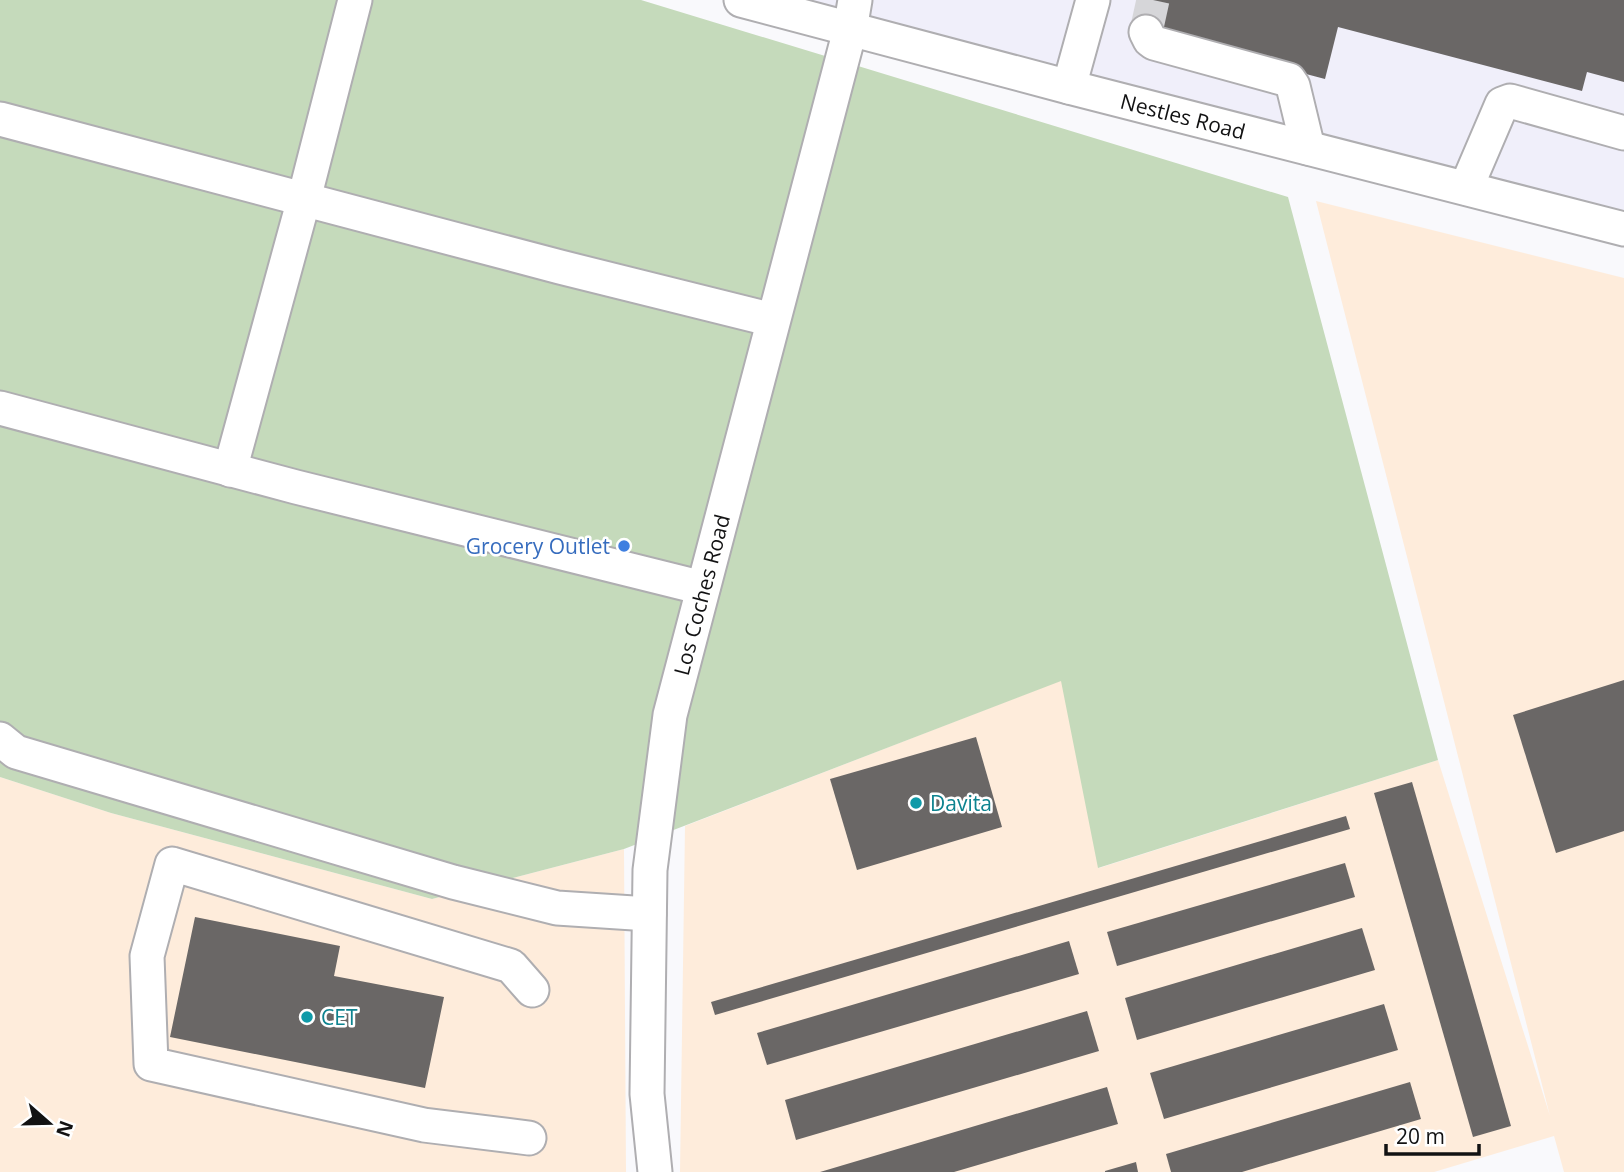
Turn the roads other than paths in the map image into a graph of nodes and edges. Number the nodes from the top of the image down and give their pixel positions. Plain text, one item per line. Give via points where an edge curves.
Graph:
1 (355, 0) edge
2 (741, 0) edge
3 (1093, 0) edge
4 (852, 15) edge
5 (1146, 32) dead end
6 (1069, 88) junction
7 (0, 119) edge
8 (1624, 133) edge
9 (1308, 149) junction
10 (1465, 188) junction
11 (304, 199) junction
12 (1624, 229) edge
13 (773, 320) junction
14 (0, 408) edge
15 (230, 470) junction
16 (703, 587) junction
17 (0, 739) edge
18 (649, 914) junction
19 (532, 990) dead end
20 (528, 1138) dead end
21 (655, 1172) edge

1 - 11 street
2 - 4 street, Nestles Road
3 - 6 street
4 - 6 street, Nestles Road
4 - 13 street, Los Coches Road
5 - 9 street via 1154,43 1289,80
6 - 9 street, Nestles Road
7 - 11 street
8 - 10 street via 1510,101 1502,104
9 - 10 street, Nestles Road
10 - 12 street, Nestles Road
11 - 13 street
11 - 15 street
13 - 16 street, Los Coches Road
14 - 15 street
15 - 16 street
16 - 18 street, Los Coches Road via 670,715 650,870
17 - 18 street via 16,752 453,882 557,908
18 - 21 street, Los Coches Road via 647,1094
19 - 20 street via 511,967 172,864 147,956 150,1064 424,1125

